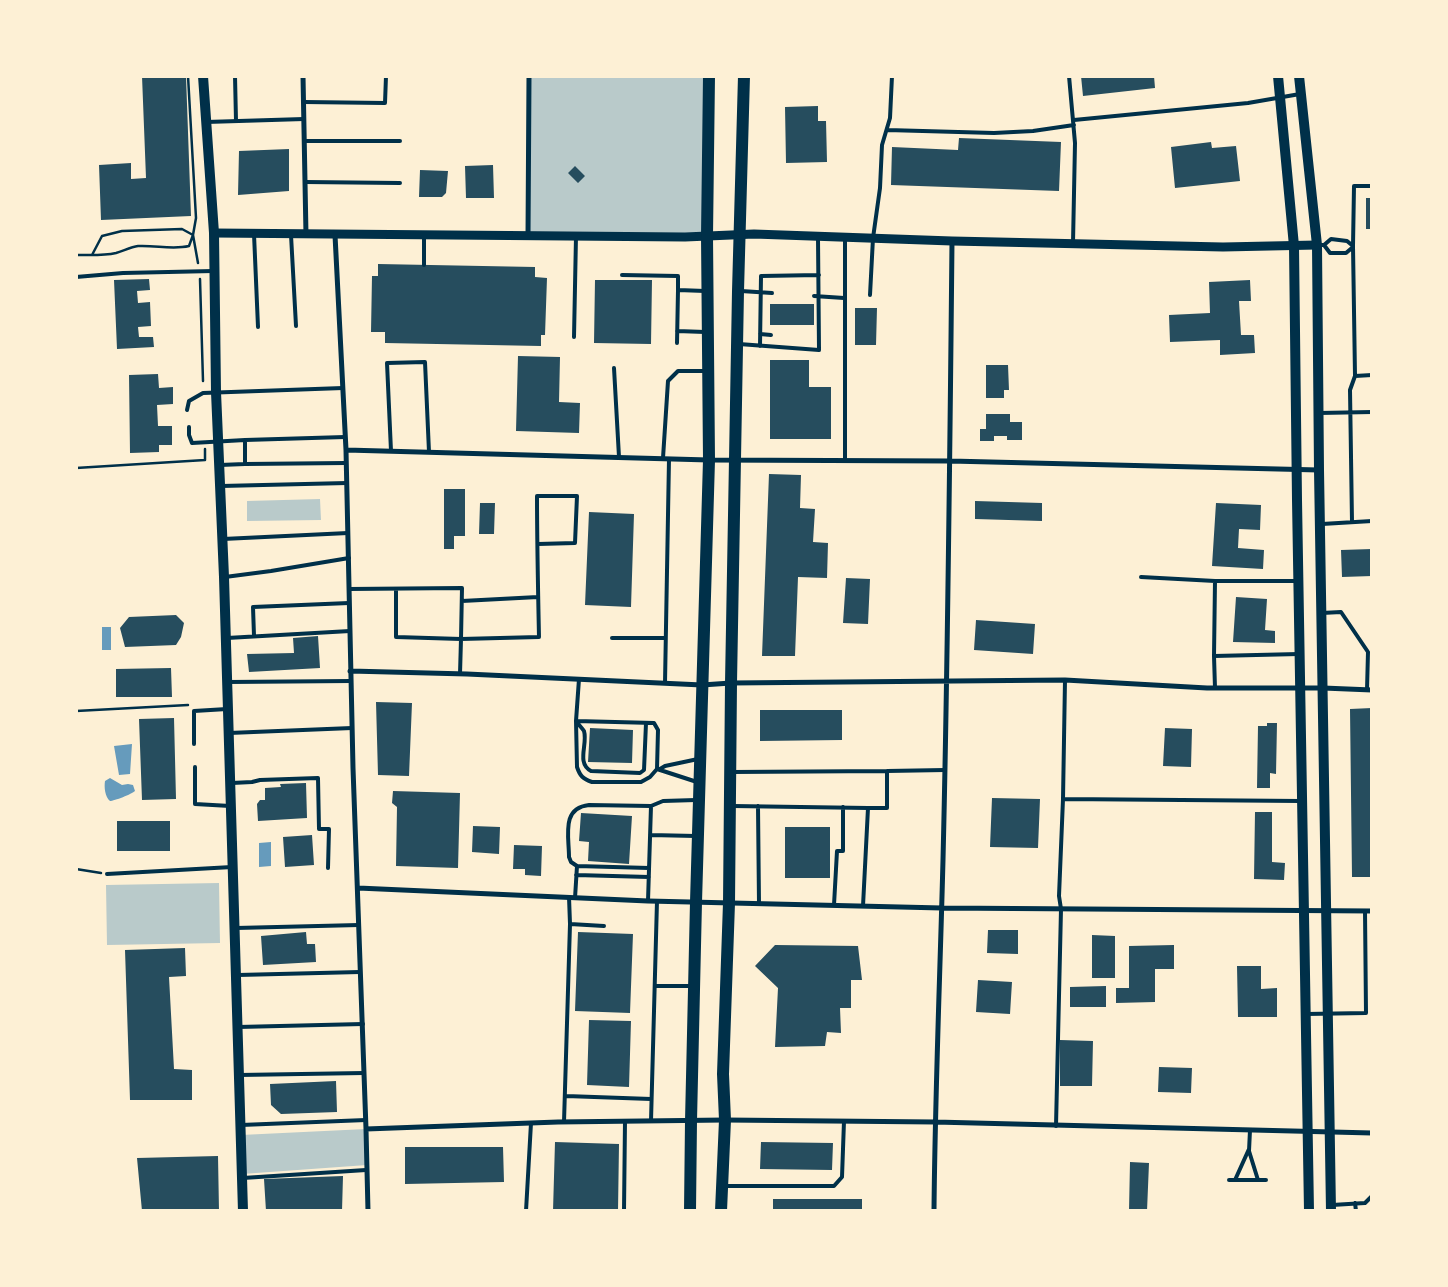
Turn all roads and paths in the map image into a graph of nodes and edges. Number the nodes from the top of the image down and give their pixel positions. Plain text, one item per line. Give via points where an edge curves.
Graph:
1 (203, 76) edge
2 (235, 76) edge
3 (303, 76) edge
4 (386, 76) edge
5 (529, 76) edge
6 (709, 76) edge
7 (744, 76) edge
8 (892, 76) edge
9 (1069, 76) edge
10 (1278, 76) edge
11 (1299, 76) edge
12 (1301, 94) junction
13 (1280, 96) junction
14 (304, 102) junction
15 (304, 119) junction
16 (1074, 120) junction
17 (236, 121) junction
18 (205, 122) junction
19 (1074, 125) junction
20 (886, 130) junction
21 (304, 141) junction
22 (400, 141) dead end
23 (305, 182) junction
24 (400, 183) dead end
25 (1372, 186) edge
26 (214, 233) junction
27 (254, 234) junction
28 (291, 234) junction
29 (740, 234) junction
30 (306, 235) junction
31 (334, 235) junction
32 (424, 235) junction
33 (528, 236) junction
34 (576, 236) junction
35 (707, 236) junction
36 (818, 236) junction
37 (844, 237) junction
38 (873, 238) junction
39 (952, 241) junction
40 (1073, 243) junction
41 (1294, 246) junction
42 (1320, 246) junction
43 (1353, 246) junction
44 (76, 254) edge
45 (92, 255) junction
46 (424, 265) dead end
47 (213, 271) junction
48 (622, 275) dead end
49 (819, 275) junction
50 (76, 277) edge
51 (678, 290) junction
52 (738, 291) junction
53 (707, 292) junction
54 (760, 292) junction
55 (772, 293) dead end
56 (870, 295) dead end
57 (814, 296) dead end
58 (819, 296) junction
59 (844, 298) junction
60 (296, 326) dead end
61 (258, 327) dead end
62 (677, 331) junction
63 (707, 332) junction
64 (760, 334) junction
65 (772, 335) dead end
66 (574, 337) dead end
67 (812, 337) dead end
68 (820, 338) junction
69 (676, 343) dead end
70 (738, 344) junction
71 (760, 346) junction
72 (614, 368) dead end
73 (708, 371) junction
74 (1372, 375) edge
75 (1355, 376) junction
76 (343, 388) junction
77 (216, 392) junction
78 (187, 410) dead end
79 (1318, 413) junction
80 (1350, 413) junction
81 (1371, 413) edge
82 (189, 427) dead end
83 (345, 437) junction
84 (218, 440) junction
85 (245, 440) junction
86 (346, 450) junction
87 (391, 451) junction
88 (429, 452) junction
89 (618, 457) junction
90 (666, 459) junction
91 (735, 459) junction
92 (206, 460) dead end
93 (709, 460) junction
94 (844, 460) junction
95 (950, 461) junction
96 (346, 463) junction
97 (246, 464) junction
98 (219, 465) junction
99 (76, 468) edge
100 (1297, 470) junction
101 (1319, 470) junction
102 (347, 483) junction
103 (220, 486) junction
104 (1352, 522) junction
105 (1372, 522) edge
106 (1320, 524) junction
107 (348, 533) junction
108 (222, 539) junction
109 (538, 544) junction
110 (349, 558) junction
111 (224, 577) junction
112 (1141, 577) dead end
113 (1215, 581) junction
114 (1299, 581) junction
115 (349, 589) junction
116 (396, 589) junction
117 (538, 597) junction
118 (462, 601) junction
119 (349, 602) junction
120 (1322, 613) junction
121 (350, 631) junction
122 (254, 636) junction
123 (225, 638) junction
124 (612, 638) dead end
125 (665, 638) junction
126 (461, 640) junction
127 (1370, 652) edge
128 (1300, 654) junction
129 (1214, 656) junction
130 (350, 671) junction
131 (460, 674) junction
132 (579, 679) junction
133 (1065, 680) junction
134 (351, 681) junction
135 (226, 682) junction
136 (947, 682) junction
137 (731, 683) junction
138 (665, 684) junction
139 (702, 685) junction
140 (1215, 688) junction
141 (1301, 688) junction
142 (1323, 688) junction
143 (1369, 690) edge
144 (189, 705) dead end
145 (227, 709) junction
146 (76, 711) edge
147 (576, 721) junction
148 (646, 723) junction
149 (352, 728) junction
150 (228, 733) junction
151 (194, 744) dead end
152 (700, 759) junction
153 (195, 767) dead end
154 (658, 769) junction
155 (945, 770) junction
156 (887, 771) junction
157 (730, 772) junction
158 (699, 782) junction
159 (230, 784) junction
160 (1063, 798) junction
161 (699, 800) junction
162 (1302, 801) junction
163 (230, 806) junction
164 (651, 806) junction
165 (730, 806) junction
166 (758, 806) junction
167 (843, 807) junction
168 (868, 808) junction
169 (650, 835) junction
170 (698, 836) junction
171 (577, 866) junction
172 (232, 867) junction
173 (328, 868) dead end
174 (649, 868) junction
175 (76, 869) edge
176 (107, 874) joint
177 (576, 875) junction
178 (649, 877) junction
179 (358, 888) junction
180 (572, 897) junction
181 (648, 901) junction
182 (657, 901) junction
183 (696, 902) junction
184 (729, 903) junction
185 (760, 904) junction
186 (834, 906) junction
187 (862, 906) junction
188 (942, 908) junction
189 (1061, 909) junction
190 (1326, 910) junction
191 (1305, 911) junction
192 (1365, 911) junction
193 (1372, 911) edge
194 (570, 924) junction
195 (359, 925) junction
196 (604, 926) dead end
197 (234, 928) junction
198 (360, 972) junction
199 (236, 976) junction
200 (654, 986) junction
201 (694, 986) junction
202 (1306, 1014) junction
203 (1328, 1014) junction
204 (363, 1024) junction
205 (238, 1027) junction
206 (364, 1073) junction
207 (239, 1076) junction
208 (566, 1096) junction
209 (651, 1099) junction
210 (366, 1120) junction
211 (725, 1120) junction
212 (625, 1121) junction
213 (651, 1121) junction
214 (691, 1121) junction
215 (844, 1121) junction
216 (564, 1122) junction
217 (935, 1122) junction
218 (531, 1123) junction
219 (240, 1126) junction
220 (1056, 1126) junction
221 (366, 1130) junction
222 (1250, 1130) junction
223 (1307, 1130) junction
224 (1330, 1131) junction
225 (1372, 1133) edge
226 (1249, 1149) junction
227 (366, 1170) junction
228 (242, 1178) junction
229 (1229, 1180) dead end
230 (1236, 1180) junction
231 (1258, 1180) junction
232 (1266, 1180) dead end
233 (723, 1186) junction
234 (1372, 1196) edge
235 (1356, 1203) junction
236 (1331, 1208) edge
237 (243, 1211) edge
238 (368, 1211) edge
239 (526, 1211) edge
240 (624, 1211) edge
241 (690, 1211) edge
242 (721, 1211) edge
243 (934, 1211) edge
244 (1309, 1211) edge
245 (1356, 1211) edge

1 - 18 main road
2 - 17 lane
3 - 14 street
4 - 14 lane via 385,103
5 - 33 street
6 - 35 main road
7 - 29 main road
8 - 20 lane via 890,118
9 - 16 lane
10 - 13 main road
11 - 12 main road
12 - 13 lane
12 - 42 main road
13 - 16 lane via 1248,103
13 - 41 main road
14 - 15 street
15 - 17 lane
15 - 21 street
16 - 19 lane
17 - 18 lane
18 - 26 main road
19 - 20 lane via 994,133
19 - 40 lane
20 - 38 lane
21 - 22 lane
21 - 23 street
23 - 24 lane
23 - 30 street
25 - 43 lane via 1354,186
26 - 27 street
26 - 47 main road
27 - 28 street
27 - 61 lane
28 - 30 street
28 - 60 lane
29 - 35 street
29 - 36 street
29 - 52 main road
30 - 31 street
31 - 32 street
31 - 76 street
32 - 33 street
32 - 46 lane
33 - 34 street
34 - 35 street
34 - 66 lane
35 - 53 main road
36 - 37 street
36 - 49 lane
37 - 38 street
37 - 59 lane
38 - 39 street
38 - 56 lane
39 - 40 street
39 - 95 street
40 - 41 street
41 - 42 street
41 - 100 main road
42 - 43 lane via 1332,239 1347,241
42 - 43 lane via 1330,253 1346,254
42 - 79 main road
43 - 75 lane
44 - 45 path
45 - 45 path via 113,254 135,246 177,249 189,246 193,234 182,229 122,231 102,236
47 - 50 lane
47 - 77 main road
48 - 51 lane via 678,276
49 - 54 lane via 761,276
49 - 58 lane
51 - 53 lane
51 - 62 lane
52 - 54 lane
52 - 70 main road
53 - 63 main road
54 - 55 lane
54 - 64 lane
57 - 58 lane
58 - 59 lane
58 - 68 lane
59 - 94 lane
62 - 63 lane
62 - 69 lane
63 - 73 main road
64 - 65 lane
64 - 71 lane
67 - 68 lane
68 - 71 lane via 819,350
70 - 71 lane
70 - 91 main road
72 - 89 lane
73 - 90 lane via 678,371 668,381
73 - 93 main road
74 - 75 lane
75 - 80 lane via 1350,390
76 - 77 lane
76 - 83 street
77 - 78 lane via 194,397 189,401
77 - 84 main road
79 - 80 lane
79 - 101 main road
80 - 81 lane
80 - 104 lane
82 - 84 lane via 192,443
83 - 85 lane
83 - 86 street
84 - 85 lane
84 - 98 main road
85 - 97 lane
86 - 87 street
86 - 96 street
87 - 88 street
87 - 88 lane via 388,363 425,362
88 - 89 street
89 - 90 street
90 - 93 street
90 - 125 lane
91 - 93 street
91 - 94 street
91 - 137 main road
92 - 99 path
93 - 139 main road
94 - 95 street
95 - 100 street
95 - 136 street
96 - 97 lane
96 - 102 street
97 - 98 lane
98 - 103 main road
100 - 101 street
100 - 114 main road
101 - 106 main road
102 - 103 lane
102 - 107 street
103 - 108 main road
104 - 105 lane
104 - 106 lane
106 - 120 main road
107 - 108 lane
107 - 110 street
108 - 111 main road
109 - 109 lane via 537,496 577,496 575,543
109 - 117 lane
110 - 111 lane
110 - 115 street
111 - 123 main road
112 - 113 lane
113 - 114 lane
113 - 129 lane
114 - 128 main road
115 - 116 lane
115 - 119 street
116 - 118 lane via 462,588
116 - 126 lane via 396,637
117 - 118 lane
117 - 126 lane via 539,637
118 - 126 lane
119 - 121 street
119 - 122 lane via 253,607
120 - 127 lane via 1341,612
120 - 142 main road
121 - 122 lane
121 - 130 street
122 - 123 lane
123 - 135 main road
124 - 125 lane
125 - 138 lane
126 - 131 lane
127 - 143 lane
128 - 129 lane
128 - 141 main road
129 - 140 lane
130 - 131 street
130 - 134 street
131 - 132 street
132 - 138 street
132 - 147 lane
133 - 136 street
133 - 140 street
133 - 160 lane
134 - 135 lane
134 - 149 street
135 - 145 main road
136 - 137 street
136 - 155 street
137 - 139 street
137 - 157 main road
138 - 139 street
139 - 152 main road
140 - 141 street
141 - 142 street
141 - 162 main road
142 - 143 street
142 - 190 main road
144 - 146 path
145 - 150 main road
145 - 151 lane via 194,711
147 - 148 lane
147 - 148 lane via 584,732 586,769 640,773 644,770
147 - 154 lane via 577,767 584,779 592,782 641,782
148 - 154 lane via 654,723 658,730
149 - 150 lane
149 - 179 street
150 - 159 main road
152 - 154 lane
152 - 158 main road
153 - 163 lane via 195,804
154 - 158 lane
155 - 156 lane
155 - 188 street
156 - 157 lane
156 - 168 lane via 887,808
157 - 165 main road
158 - 161 main road
159 - 163 main road
159 - 173 lane via 318,778 319,829 329,829
160 - 162 lane
160 - 189 lane
161 - 164 lane via 663,801
161 - 170 main road
162 - 191 main road
163 - 172 main road
164 - 169 lane
164 - 171 lane via 589,805 573,811 569,820 569,857
165 - 166 lane
165 - 184 main road
166 - 167 lane
166 - 185 lane
167 - 168 lane
167 - 186 lane via 843,851 837,851
168 - 187 lane
169 - 170 lane
169 - 174 lane
170 - 183 main road
171 - 174 lane
171 - 177 lane
172 - 176 lane
172 - 197 main road
174 - 178 lane
175 - 176 path
177 - 178 lane
177 - 180 lane
178 - 181 lane
179 - 180 street
179 - 195 street
180 - 181 street
180 - 194 lane
181 - 182 street
182 - 183 street
182 - 200 lane
183 - 184 street
183 - 201 main road
184 - 185 street
184 - 211 main road
185 - 186 street
186 - 187 street
187 - 188 street
188 - 189 street
188 - 217 street
189 - 191 street
189 - 220 lane
190 - 191 street
190 - 192 street
190 - 203 main road
191 - 202 main road
192 - 193 street
192 - 203 lane via 1366,1013
194 - 196 lane
194 - 208 lane
195 - 197 lane
195 - 198 street
197 - 199 main road
198 - 199 lane
198 - 204 street
199 - 205 main road
200 - 201 lane
200 - 209 lane
201 - 214 main road
202 - 203 lane
202 - 223 main road
203 - 224 main road
204 - 205 lane
204 - 206 street
205 - 207 main road
206 - 207 lane
206 - 210 street
207 - 219 main road
208 - 209 lane
208 - 216 lane
209 - 213 lane
210 - 219 lane
210 - 221 street
211 - 214 street
211 - 215 street
211 - 233 main road
212 - 213 street
212 - 216 street
212 - 240 lane
213 - 214 street
214 - 241 main road
215 - 217 street
215 - 233 lane via 842,1177 834,1186
216 - 218 street
217 - 220 street
217 - 243 street
218 - 221 street
218 - 239 lane
219 - 228 main road
220 - 222 street
221 - 227 street
222 - 223 street
222 - 226 lane
223 - 224 street
223 - 244 main road
224 - 225 street
224 - 236 main road
226 - 230 lane
226 - 231 lane
227 - 228 lane
227 - 238 street
228 - 237 main road
229 - 230 lane
230 - 231 lane
231 - 232 lane
233 - 242 main road
234 - 235 lane via 1365,1203
235 - 236 lane
235 - 245 lane

